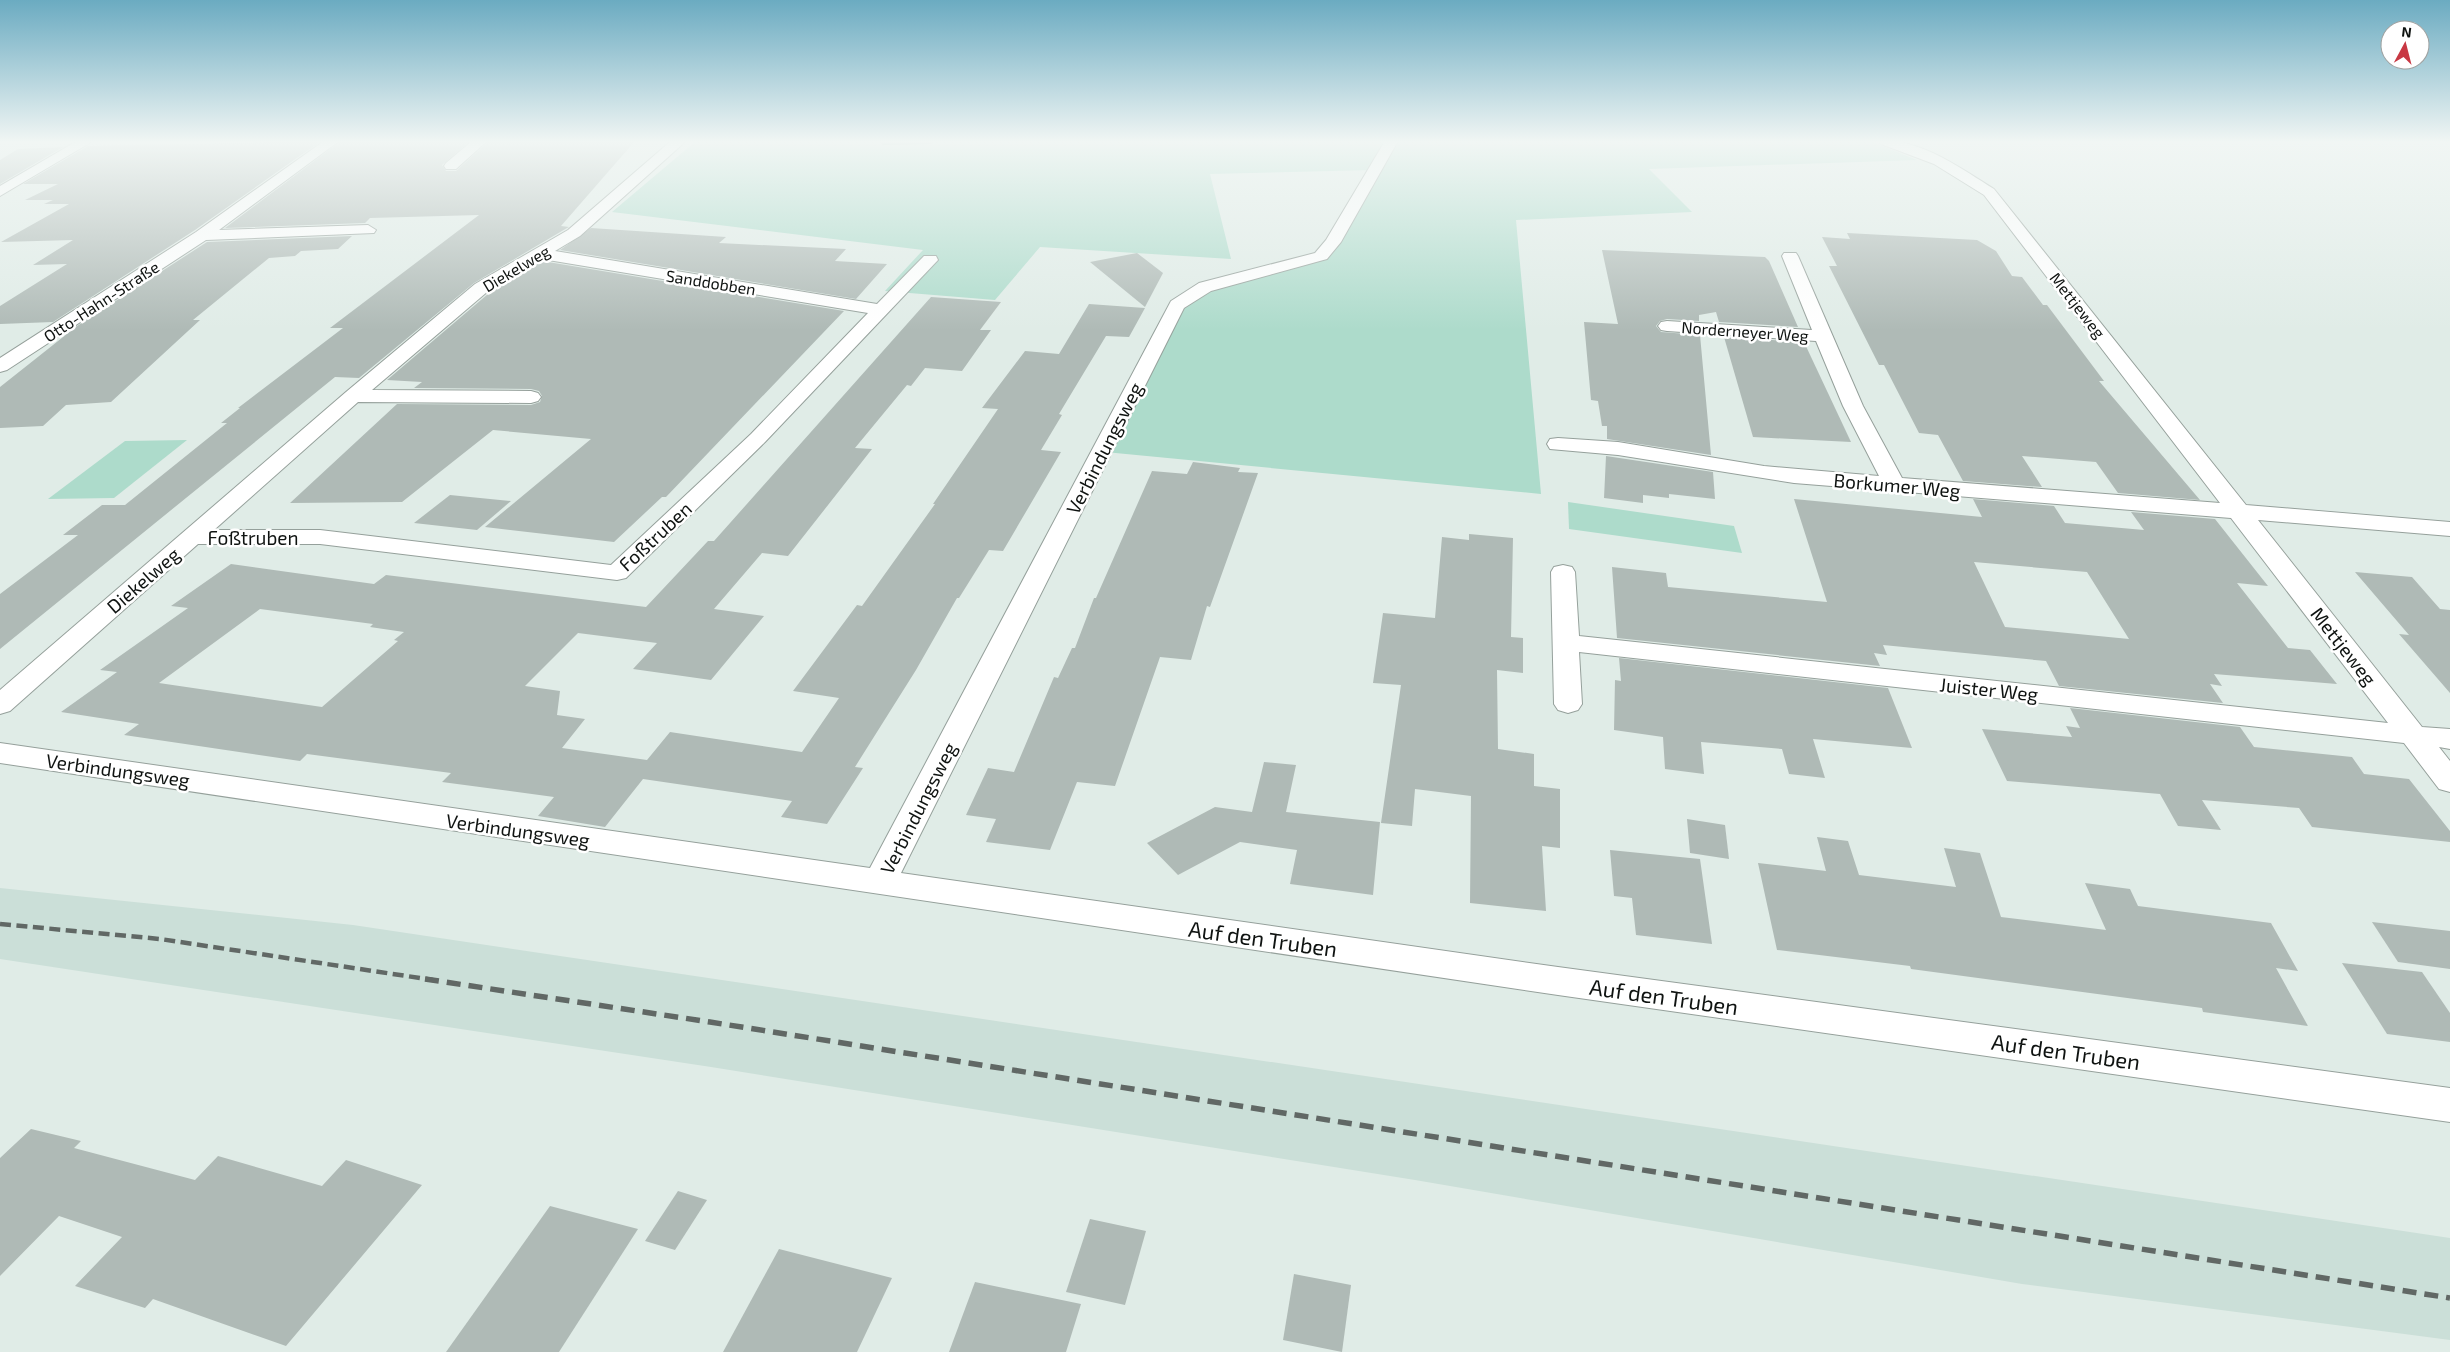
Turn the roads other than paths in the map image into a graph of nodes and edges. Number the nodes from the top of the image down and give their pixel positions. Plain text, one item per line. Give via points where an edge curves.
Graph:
1 (245, 204) edge
2 (607, 204) edge
3 (1355, 204) edge
4 (1999, 204) edge
5 (368, 230) dead end
6 (202, 235) junction
7 (541, 254) junction
8 (1790, 256) dead end
9 (930, 260) dead end
10 (880, 310) junction
11 (1667, 326) dead end
12 (1822, 336) junction
13 (0, 366) edge
14 (353, 396) junction
15 (531, 396) dead end
16 (1558, 444) dead end
17 (1894, 484) junction
18 (2239, 510) junction
19 (2450, 529) edge
20 (193, 537) junction
21 (1563, 572) dead end
22 (1566, 642) junction
23 (1568, 704) dead end
24 (0, 705) edge
25 (2413, 736) junction
26 (2450, 739) edge
27 (0, 753) edge
28 (2450, 782) edge
29 (879, 883) junction
30 (2450, 1105) edge

1 - 6 street, Otto-Hahn-Straße
2 - 7 street, Diekelweg via 574,233
3 - 29 street, Verbindungsweg via 1321,256 1204,288 1177,305
4 - 18 street, Mettjeweg
5 - 6 street
6 - 13 street, Otto-Hahn-Straße
7 - 10 street, Sanddobben
7 - 14 street, Diekelweg via 481,288
8 - 12 street, Norderneyer Weg
9 - 10 street, Foßtruben
10 - 20 street, Foßtruben via 758,438 617,573 320,537
11 - 12 street, Norderneyer Weg
12 - 17 street, Norderneyer Weg via 1853,406
14 - 15 street
14 - 20 street, Diekelweg
16 - 17 street, Borkumer Weg via 1595,444 1786,475
17 - 18 street, Borkumer Weg
18 - 19 street
18 - 25 street, Mettjeweg
20 - 24 street, Diekelweg
21 - 22 street
22 - 23 street
22 - 25 street, Juister Weg
25 - 26 street, Juister Weg
25 - 28 street, Mettjeweg
27 - 29 street, Verbindungsweg
29 - 30 street, Auf den Truben

